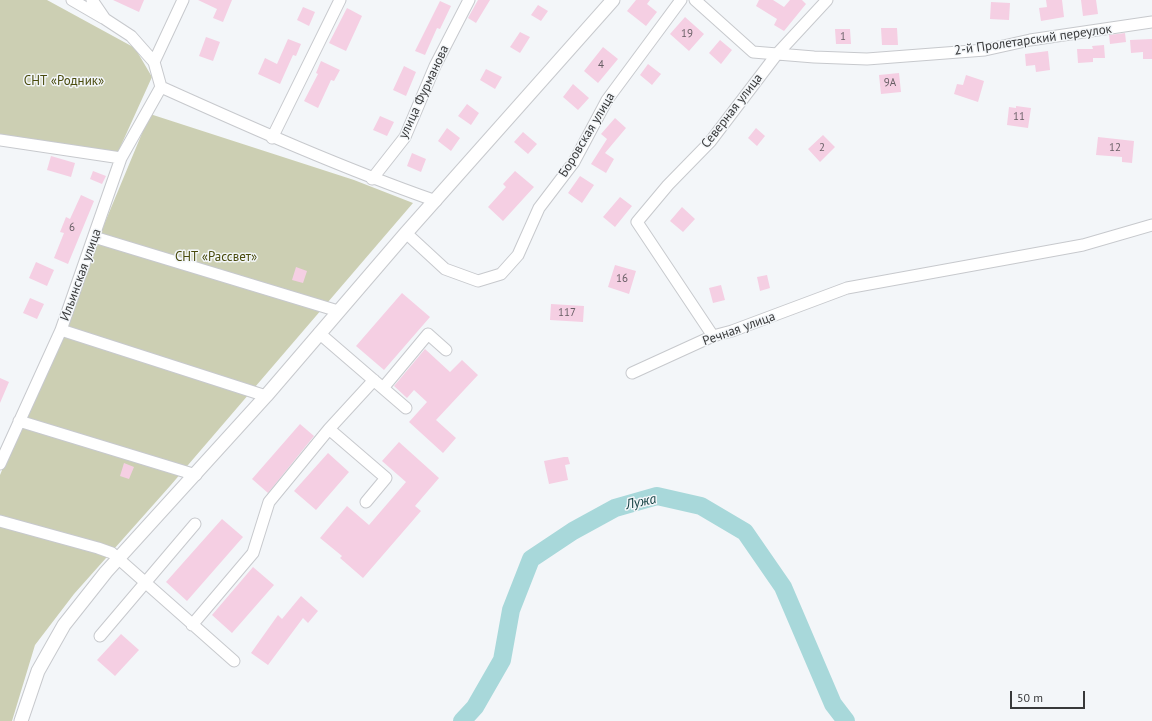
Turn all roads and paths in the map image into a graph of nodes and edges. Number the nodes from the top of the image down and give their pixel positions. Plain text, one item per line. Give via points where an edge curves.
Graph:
1 (72, 0) edge
2 (92, 0) edge
3 (183, 0) edge
4 (340, 0) edge
5 (468, 0) edge
6 (613, 0) edge
7 (681, 0) edge
8 (695, 0) edge
9 (827, 0) edge
10 (105, 19) junction
11 (1152, 22) edge
12 (777, 54) junction
13 (154, 62) junction
14 (161, 88) junction
15 (272, 138) junction
16 (0, 140) edge
17 (122, 158) junction
18 (372, 179) junction
19 (436, 202) junction
20 (1152, 225) edge
21 (406, 233) junction
22 (94, 237) junction
23 (338, 312) junction
24 (61, 330) junction
25 (319, 333) junction
26 (713, 336) junction
27 (446, 350) dead end
28 (632, 373) dead end
29 (374, 380) junction
30 (383, 388) junction
31 (266, 396) junction
32 (406, 408) dead end
33 (19, 421) junction
34 (329, 429) junction
35 (0, 464) edge
36 (196, 474) junction
37 (366, 502) dead end
38 (0, 521) edge
39 (195, 524) dead end
40 (118, 559) junction
41 (145, 583) junction
42 (192, 625) junction
43 (100, 636) dead end
44 (234, 661) dead end
45 (21, 721) edge

1 - 10 street
2 - 10 street
3 - 13 street
4 - 15 street
5 - 18 street, улица Фурманова via 435,66 405,137
6 - 19 main road
7 - 21 street, Боровская улица via 607,100 574,162 539,208 518,255 501,274 478,281 445,269
8 - 12 street, 2-й Пролетарский переулок via 753,52
9 - 12 street, Северная улица
10 - 13 street via 131,36
11 - 12 street, 2-й Пролетарский переулок via 1030,40 985,50 867,58
12 - 26 street, Северная улица via 710,142 668,185 637,222
13 - 14 street
14 - 15 street
14 - 17 street, Ильинская улица
15 - 18 street
16 - 17 street
17 - 22 street, Ильинская улица
18 - 19 street
19 - 21 main road
20 - 26 street, Речная улица via 1083,245 847,288
21 - 23 main road
22 - 23 street
22 - 24 street, Ильинская улица
23 - 25 main road
24 - 31 street
24 - 33 street, Ильинская улица
25 - 29 street
25 - 31 main road
26 - 28 street, Речная улица
27 - 30 street via 428,334
29 - 30 street
29 - 34 street
30 - 32 street
31 - 36 main road
33 - 35 street, Ильинская улица
33 - 36 street
34 - 37 street via 386,478
34 - 42 street via 269,502 253,553
36 - 40 main road
38 - 40 street via 98,548 112,553
39 - 41 street
40 - 41 street
40 - 45 main road via 64,625 38,671
41 - 42 street
41 - 43 street
42 - 44 street

